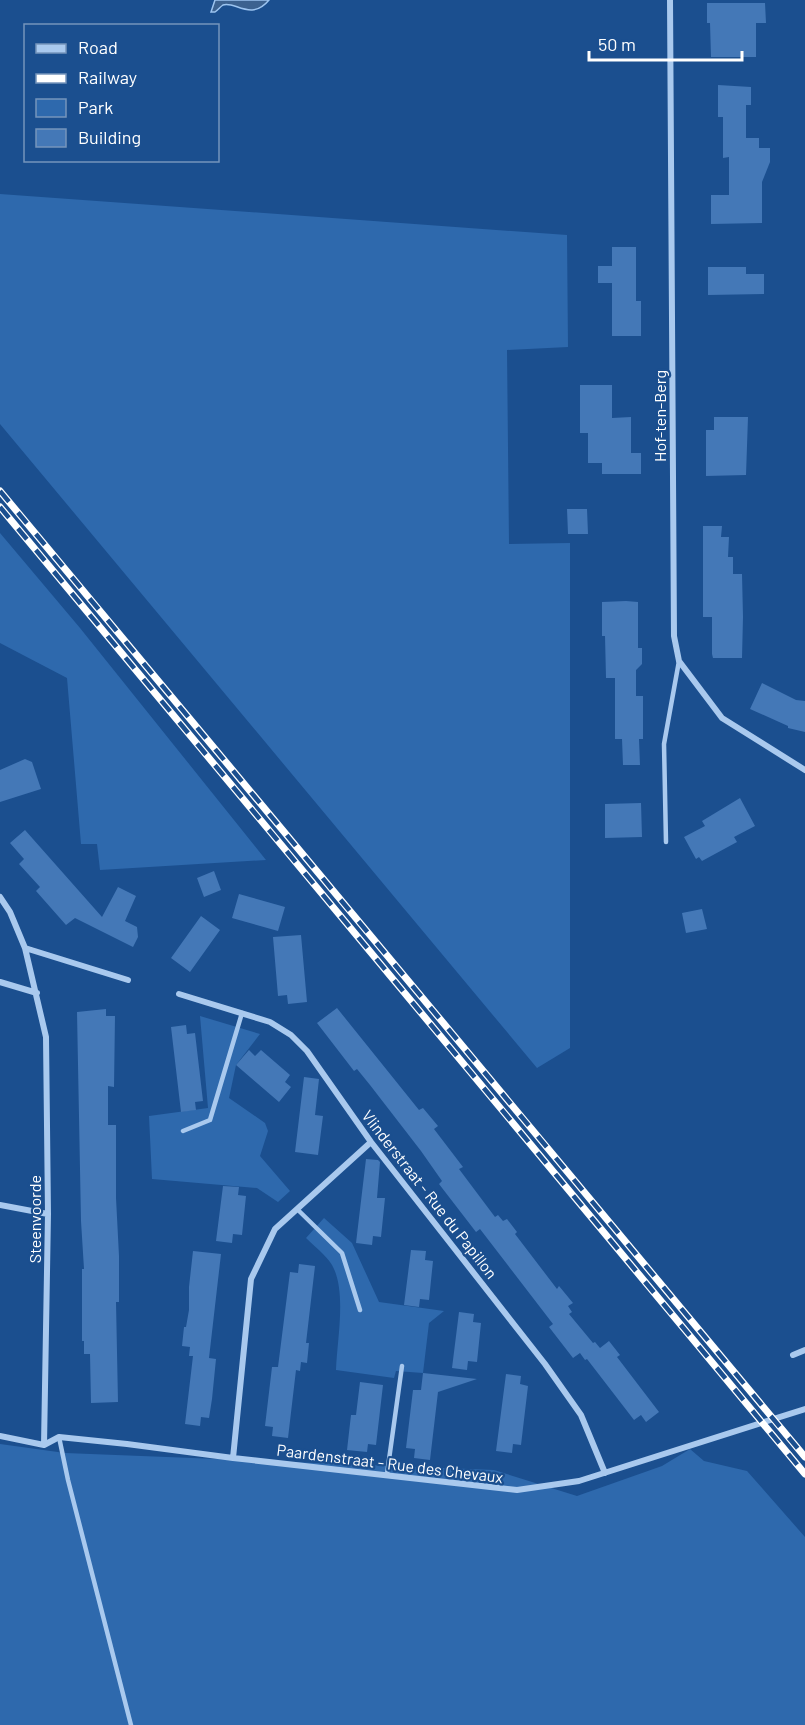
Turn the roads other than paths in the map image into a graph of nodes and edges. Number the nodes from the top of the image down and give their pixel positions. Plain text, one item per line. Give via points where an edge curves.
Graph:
1 (670, 0) edge
2 (679, 661) junction
3 (805, 770) edge
4 (666, 842) dead end
5 (0, 897) edge
6 (25, 948) junction
7 (128, 980) dead end
8 (0, 982) edge
9 (37, 993) junction
10 (179, 994) dead end
11 (242, 1013) junction
12 (183, 1131) dead end
13 (371, 1142) junction
14 (0, 1205) edge
15 (297, 1209) junction
16 (48, 1214) junction
17 (360, 1310) dead end
18 (805, 1350) edge
19 (794, 1355) dead end
20 (402, 1366) dead end
21 (805, 1409) edge
22 (0, 1436) edge
23 (59, 1437) junction
24 (44, 1445) junction
25 (233, 1458) junction
26 (605, 1473) junction
27 (387, 1474) junction
28 (131, 1725) edge

1 - 2 street, Hof-ten-Berg via 673,566 674,636
2 - 3 street, Hof-ten-Berg via 722,718
2 - 4 lane via 664,744
5 - 6 street, Steenvoorde
6 - 7 street
6 - 9 street, Steenvoorde
8 - 9 street
9 - 16 street, Steenvoorde via 46,1037
10 - 11 street, Vlinderstraat - Rue du Papillon
11 - 12 lane via 210,1120
11 - 13 street, Vlinderstraat - Rue du Papillon via 270,1022 291,1035 307,1051
13 - 15 street
13 - 26 street, Vlinderstraat - Rue du Papillon via 545,1364 581,1415
14 - 16 street
15 - 17 lane via 342,1253
15 - 25 street via 275,1229 251,1279
16 - 24 street, Steenvoorde
18 - 19 street
20 - 27 lane
21 - 26 street, Paardenstraat - Rue des Chevaux
22 - 24 street
23 - 24 street
23 - 25 street, Paardenstraat - Rue des Chevaux
23 - 28 lane
25 - 27 street, Paardenstraat - Rue des Chevaux
26 - 27 street, Paardenstraat - Rue des Chevaux via 517,1490

